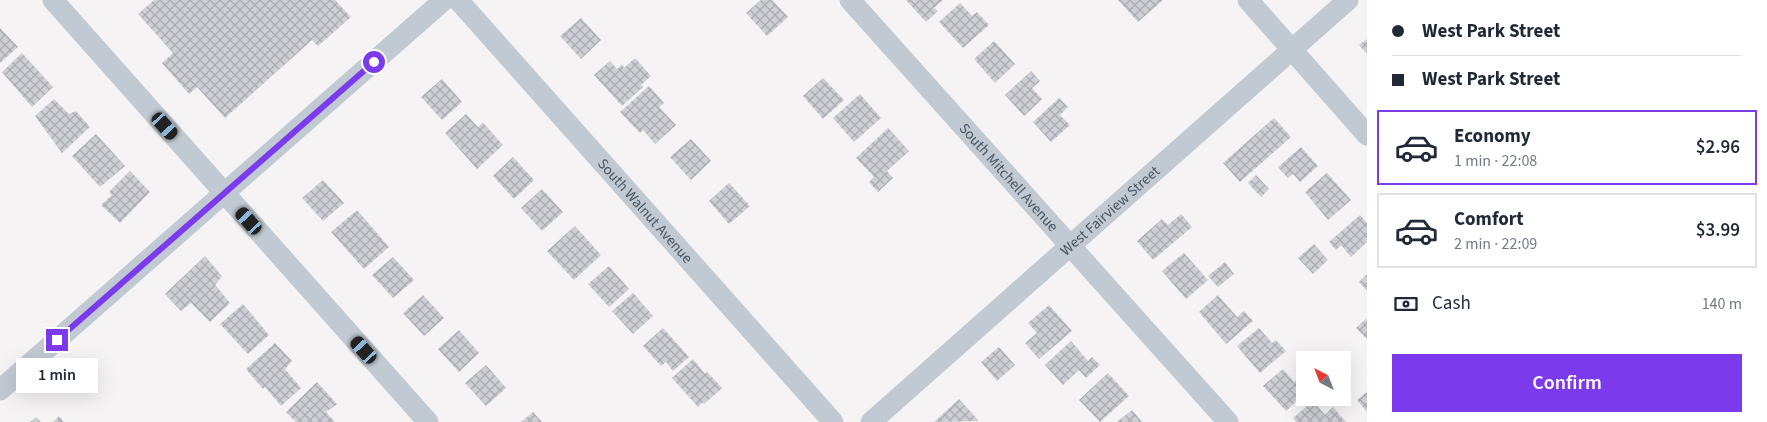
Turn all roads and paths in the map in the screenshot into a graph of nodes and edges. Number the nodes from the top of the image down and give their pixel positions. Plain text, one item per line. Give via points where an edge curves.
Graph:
1 (52, 0) edge
2 (444, 0) edge
3 (458, 0) edge
4 (850, 0) edge
5 (1248, 0) edge
6 (1348, 0) edge
7 (1292, 49) junction
8 (1367, 135) edge
9 (224, 193) junction
10 (1070, 247) junction
11 (0, 390) edge
12 (428, 422) edge
13 (833, 422) edge
14 (871, 422) edge
15 (1228, 422) edge

1 - 9 street
2 - 9 street
3 - 13 street, South Walnut Avenue
4 - 10 street, South Mitchell Avenue
5 - 7 street
6 - 7 street, West Fairview Street
7 - 8 street
7 - 10 street, West Fairview Street
9 - 11 street
9 - 12 street
10 - 14 street, West Fairview Street
10 - 15 street, South Mitchell Avenue

